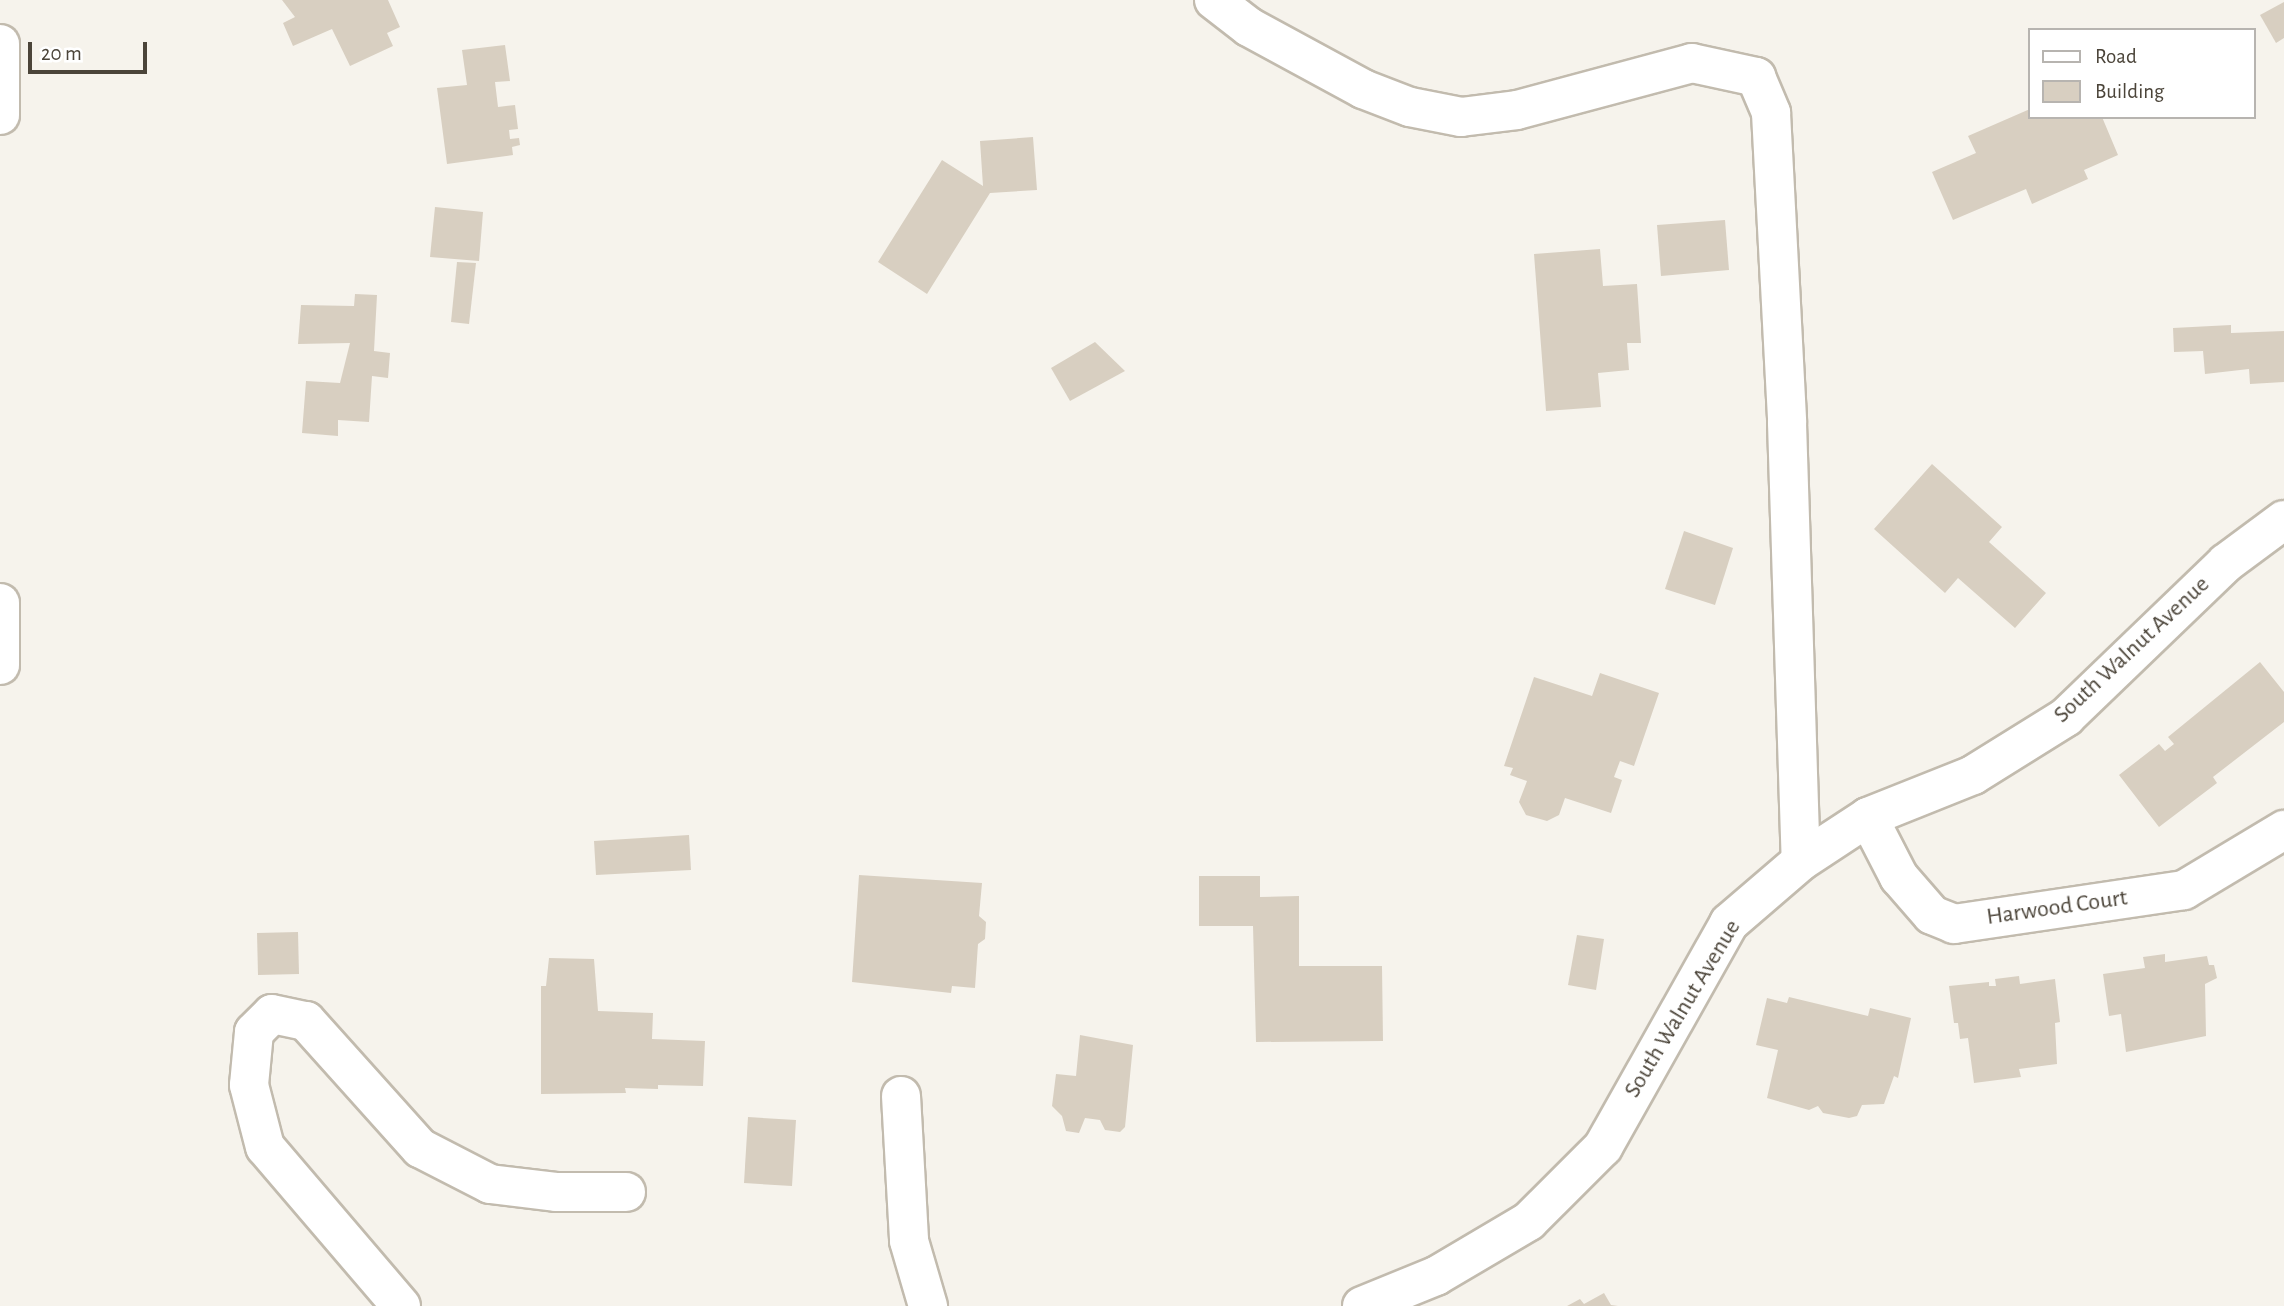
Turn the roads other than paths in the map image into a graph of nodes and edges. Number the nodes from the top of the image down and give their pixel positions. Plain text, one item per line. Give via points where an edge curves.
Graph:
1 (1214, 0) edge
2 (0, 44) edge
3 (0, 115) edge
4 (2284, 520) edge
5 (0, 603) edge
6 (0, 665) edge
7 (1868, 817) junction
8 (2284, 830) edge
9 (1801, 861) junction
10 (901, 1096) dead end
11 (626, 1192) dead end
12 (401, 1306) edge
13 (928, 1306) edge
14 (1362, 1306) edge

1 - 9 street via 1249,27 1363,89 1410,107 1461,117 1517,110 1692,63 1756,77 1771,113 1787,423
2 - 3 street
4 - 7 street, South Walnut Avenue via 2199,586 2066,717 1973,775
5 - 6 street
7 - 8 street, Harwood Court via 1899,877 1932,915 1954,924 2184,890
7 - 9 street, South Walnut Avenue
9 - 14 street, South Walnut Avenue via 1729,923 1603,1147 1529,1221 1436,1276
10 - 13 street via 909,1241
11 - 12 street via 556,1192 490,1184 478,1178 420,1148 306,1021 272,1014 254,1032 249,1085 265,1147

